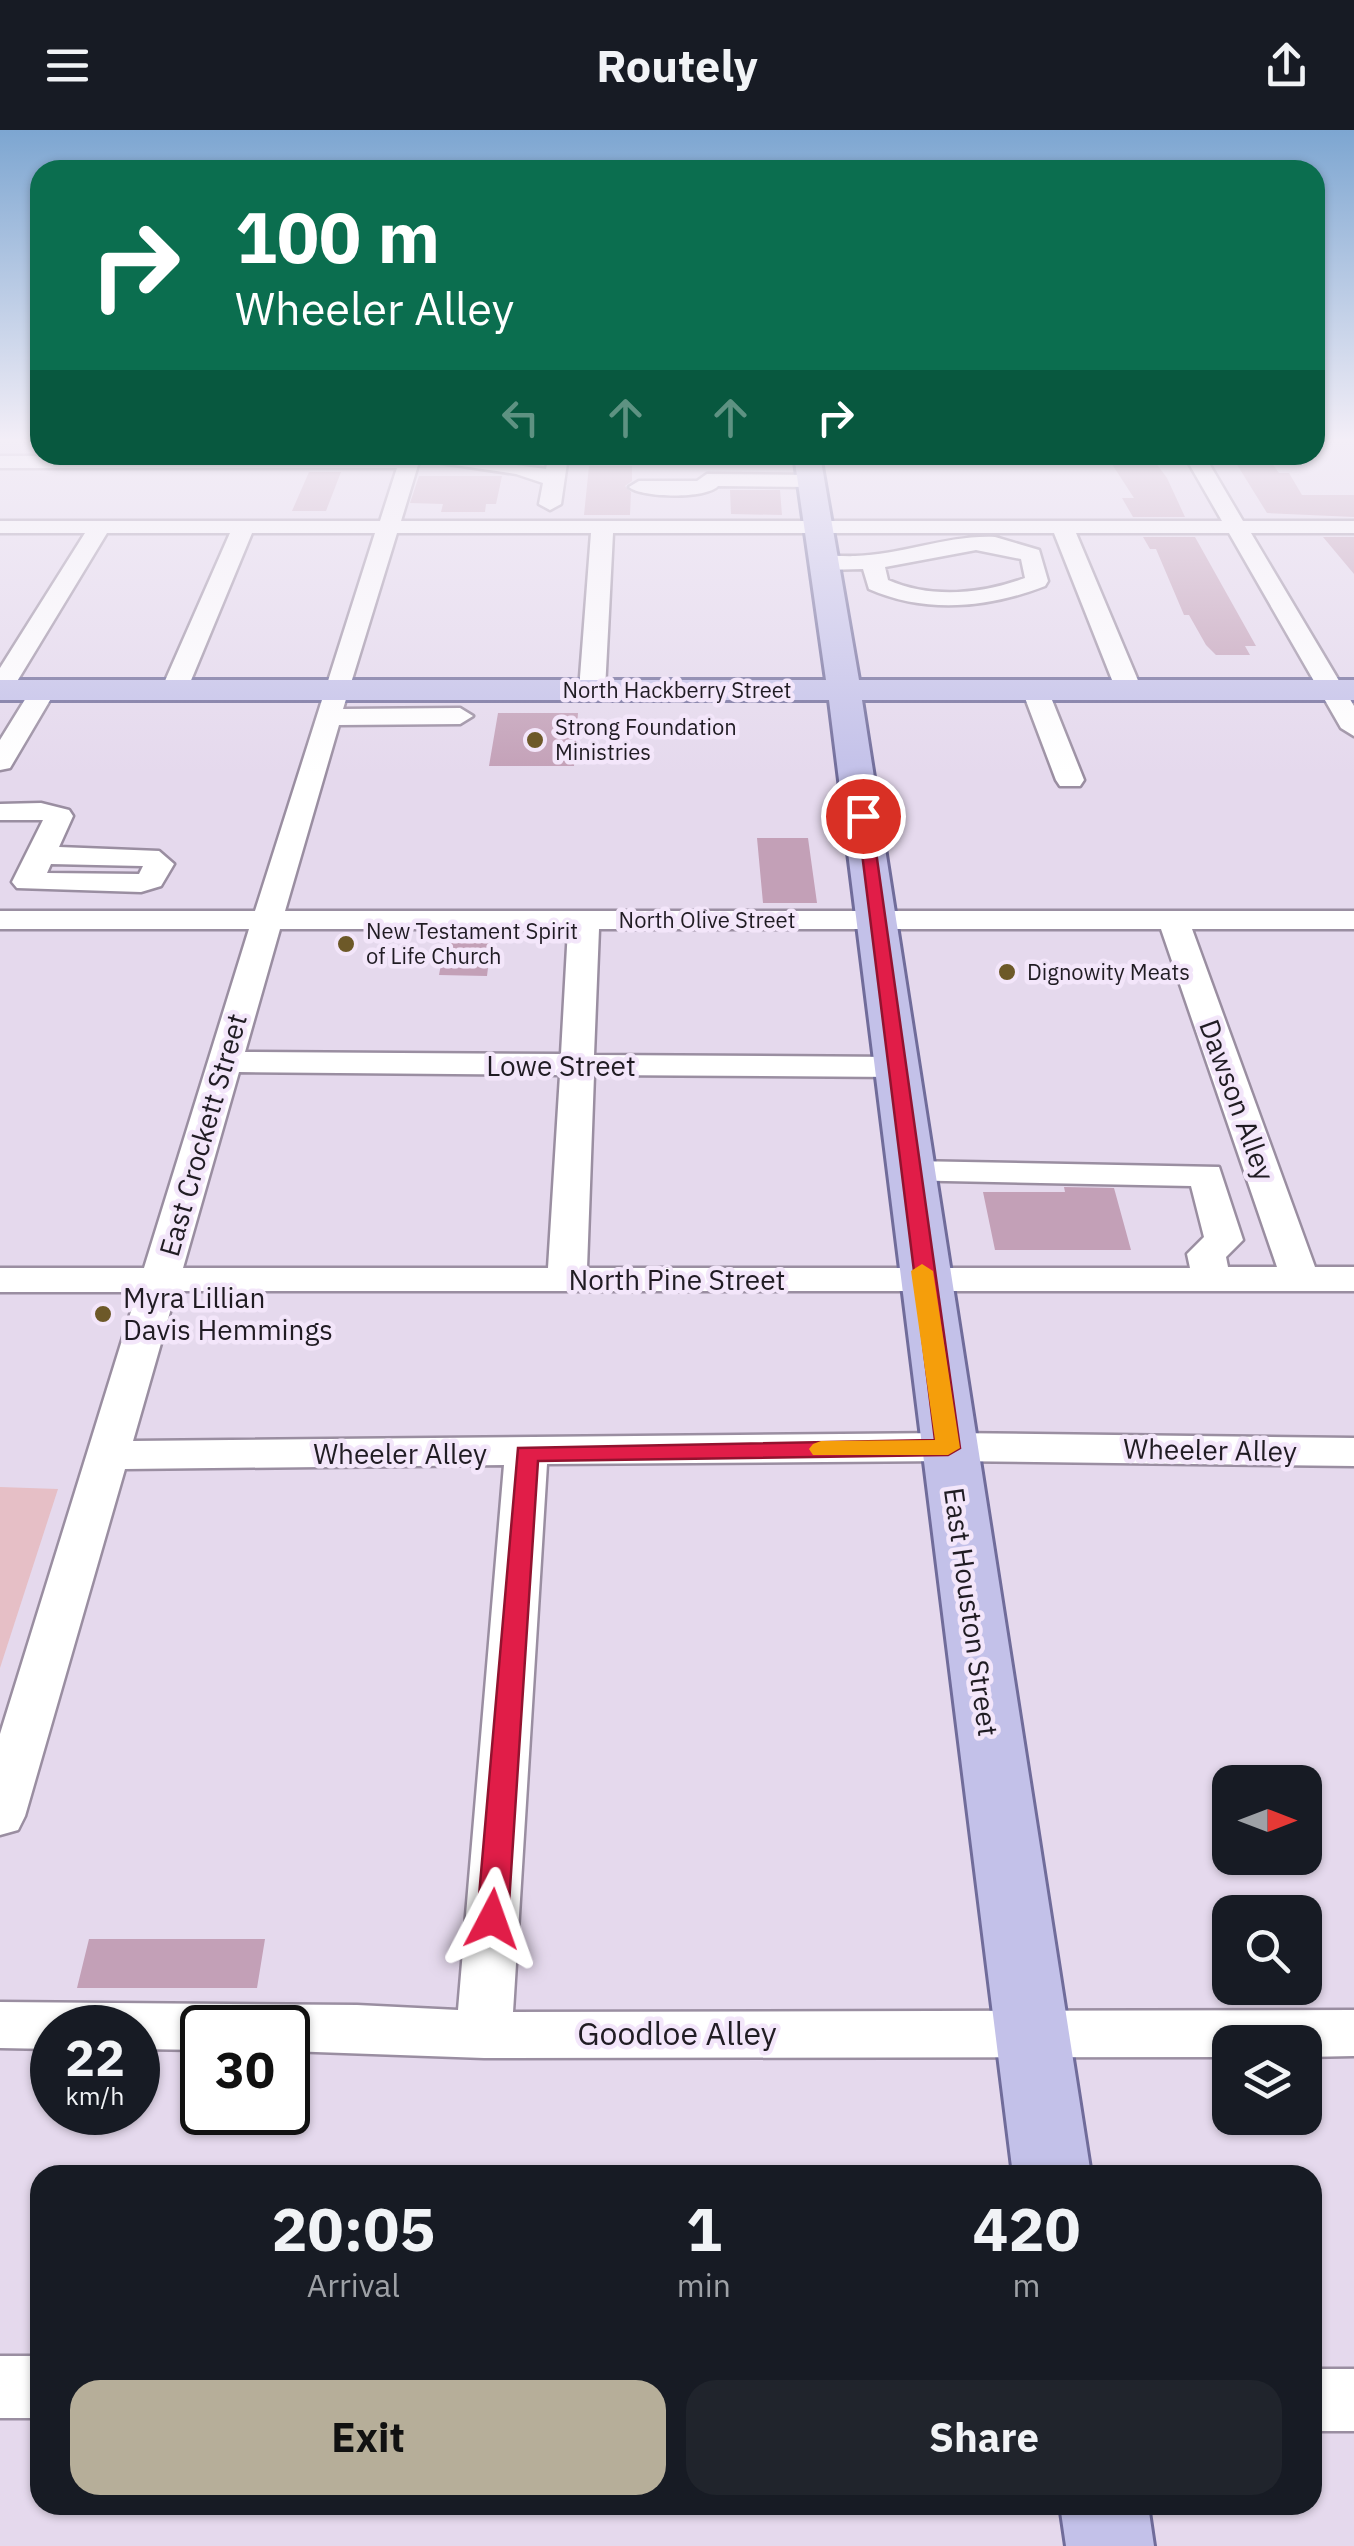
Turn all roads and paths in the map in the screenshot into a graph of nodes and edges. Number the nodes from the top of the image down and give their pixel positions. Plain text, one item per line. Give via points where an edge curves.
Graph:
1 (86, 550) edge
2 (234, 550) edge
3 (383, 550) edge
4 (601, 550) edge
5 (821, 550) edge
6 (832, 550) edge
7 (928, 550) edge
8 (1021, 550) edge
9 (1072, 550) edge
10 (1249, 550) edge
11 (873, 562) junction
12 (0, 689) edge
13 (43, 690) junction
14 (174, 690) junction
15 (592, 690) junction
16 (842, 690) junction
17 (1035, 690) junction
18 (1128, 690) junction
19 (1343, 690) edge
20 (332, 703) junction
21 (460, 716) dead end
22 (1354, 728) edge
23 (0, 762) edge
24 (1070, 780) dead end
25 (0, 812) edge
26 (42, 855) junction
27 (14, 883) edge
28 (0, 920) edge
29 (267, 920) junction
30 (584, 920) junction
31 (877, 920) junction
32 (1174, 920) junction
33 (1354, 920) edge
34 (224, 1062) junction
35 (577, 1067) junction
36 (898, 1067) junction
37 (911, 1172) junction
38 (0, 1280) edge
39 (160, 1280) junction
40 (567, 1280) junction
41 (924, 1280) junction
42 (1354, 1280) edge
43 (1212, 1281) junction
44 (1301, 1281) junction
45 (948, 1448) junction
46 (1354, 1452) edge
47 (526, 1453) junction
48 (107, 1455) junction
49 (0, 1816) edge
50 (0, 2025) edge
51 (1029, 2032) junction
52 (1354, 2032) edge
53 (484, 2035) junction
54 (1050, 2165) edge
55 (0, 2387) edge
56 (30, 2387) edge
57 (1322, 2400) edge
58 (1354, 2400) edge
59 (1105, 2515) edge
60 (1110, 2546) edge

1 - 12 street
2 - 14 street
3 - 20 street, East Crockett Street
4 - 15 street
5 - 16 main road, East Houston Street
6 - 11 street
7 - 11 street
8 - 11 street via 1031,555 1037,581 1010,593 891,591 877,584
9 - 18 street
10 - 19 street
12 - 13 main road, North Hackberry Street
13 - 14 main road, North Hackberry Street
13 - 23 street
14 - 20 main road, North Hackberry Street
15 - 16 main road, North Hackberry Street
15 - 20 main road, North Hackberry Street
16 - 17 main road, North Hackberry Street
16 - 31 main road, East Houston Street
17 - 18 main road, North Hackberry Street
17 - 24 street
18 - 19 main road, North Hackberry Street
19 - 22 street
20 - 21 street
20 - 29 street, East Crockett Street
25 - 26 street via 59,816
26 - 27 street
26 - 27 street via 145,870
28 - 29 street, North Olive Street
29 - 30 street, North Olive Street
29 - 34 street, East Crockett Street
30 - 31 street, North Olive Street
30 - 35 street
31 - 32 street, North Olive Street
31 - 36 main road, East Houston Street
32 - 33 street, North Olive Street
32 - 44 street, Dawson Alley
34 - 35 street, Lowe Street
34 - 39 street, East Crockett Street
35 - 36 street, Lowe Street
35 - 40 street
36 - 37 main road, East Houston Street
37 - 41 main road, East Houston Street
37 - 43 street via 1206,1175 1224,1240 1206,1254
38 - 39 street, North Pine Street
39 - 40 street, North Pine Street
39 - 48 street, East Crockett Street
40 - 41 street, North Pine Street
41 - 43 street, North Pine Street
41 - 45 main road, East Houston Street
42 - 44 street, North Pine Street
43 - 44 street, North Pine Street
45 - 46 street, Wheeler Alley
45 - 47 street, Wheeler Alley
45 - 51 main road, East Houston Street
47 - 48 street, Wheeler Alley
47 - 53 street
48 - 49 street, East Crockett Street
50 - 53 street, Goodloe Alley
51 - 52 street, Goodloe Alley
51 - 53 street, Goodloe Alley
51 - 54 main road, East Houston Street
55 - 56 street
57 - 58 street
59 - 60 main road

